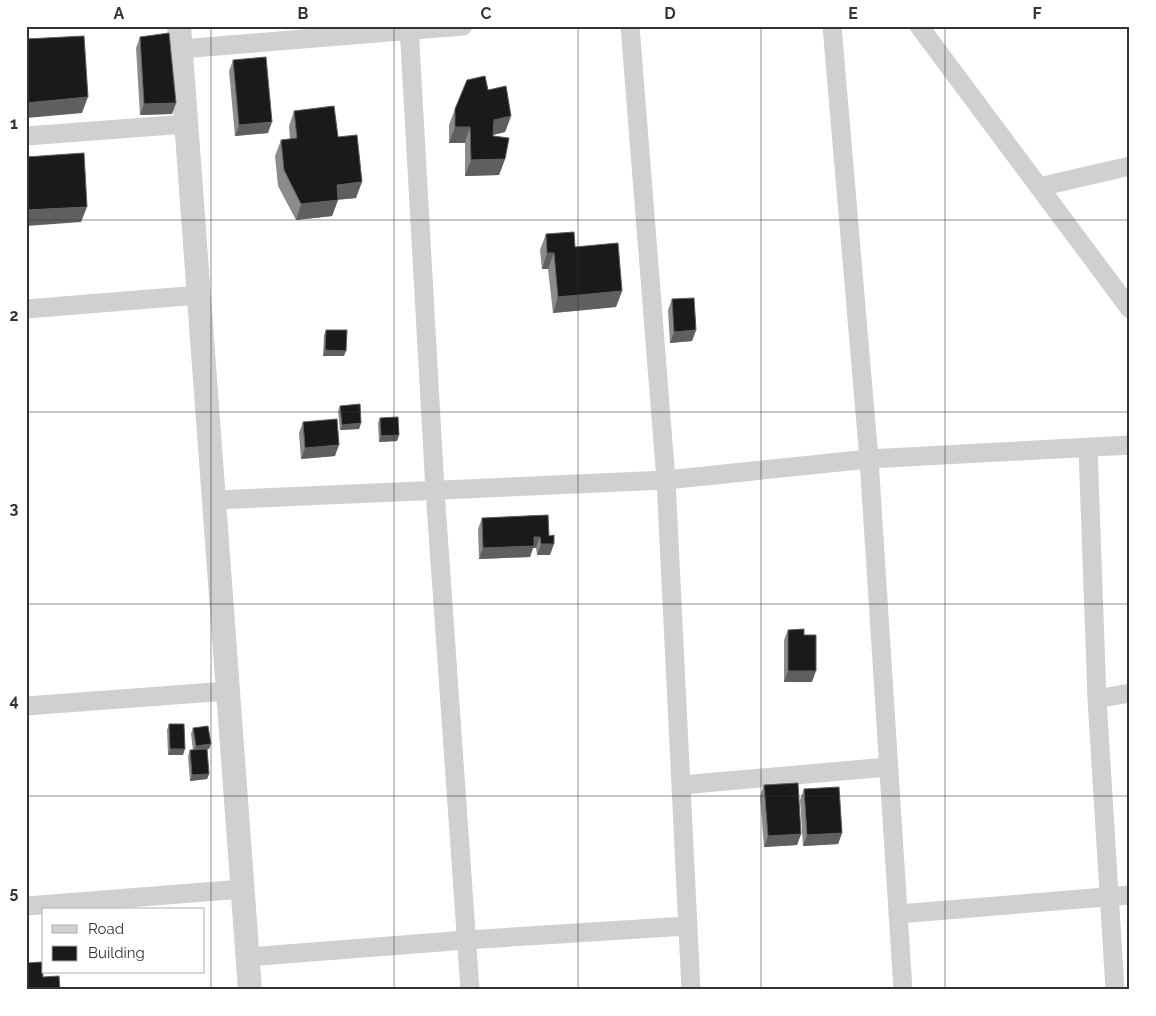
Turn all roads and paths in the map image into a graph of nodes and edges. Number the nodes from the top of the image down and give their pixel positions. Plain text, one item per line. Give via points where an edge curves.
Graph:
1 (463, 26) edge
2 (630, 26) edge
3 (832, 26) edge
4 (919, 26) edge
5 (409, 29) edge
6 (180, 38) edge
7 (186, 124) junction
8 (26, 136) edge
9 (1130, 166) edge
10 (1039, 187) junction
11 (199, 295) junction
12 (26, 309) edge
13 (1130, 309) edge
14 (1130, 445) edge
15 (1088, 448) junction
16 (868, 459) junction
17 (666, 480) junction
18 (435, 490) junction
19 (214, 500) junction
20 (228, 691) junction
21 (1130, 693) edge
22 (1097, 699) junction
23 (26, 706) edge
24 (888, 767) junction
25 (681, 785) junction
26 (243, 889) junction
27 (1130, 896) edge
28 (1109, 898) junction
29 (26, 906) edge
30 (898, 914) junction
31 (688, 926) junction
32 (466, 940) junction
33 (248, 957) junction
34 (250, 990) edge
35 (470, 990) edge
36 (691, 990) edge
37 (903, 990) edge
38 (1115, 990) edge

1 - 5 street
2 - 17 street
3 - 16 street
4 - 10 street
5 - 6 street
5 - 18 street
6 - 7 street
7 - 8 street
7 - 11 street
9 - 10 street
10 - 13 street
11 - 12 street
11 - 19 street
14 - 15 street
15 - 16 street
15 - 22 street
16 - 17 street
16 - 24 street
17 - 18 street
17 - 25 street
18 - 19 street
18 - 32 street
19 - 20 street
20 - 23 street
20 - 26 street
21 - 22 street
22 - 28 street
24 - 25 street
24 - 30 street
25 - 31 street
26 - 29 street
26 - 33 street
27 - 28 street
28 - 30 street
28 - 38 street
30 - 37 street
31 - 32 street
31 - 36 street
32 - 33 street
32 - 35 street
33 - 34 street

